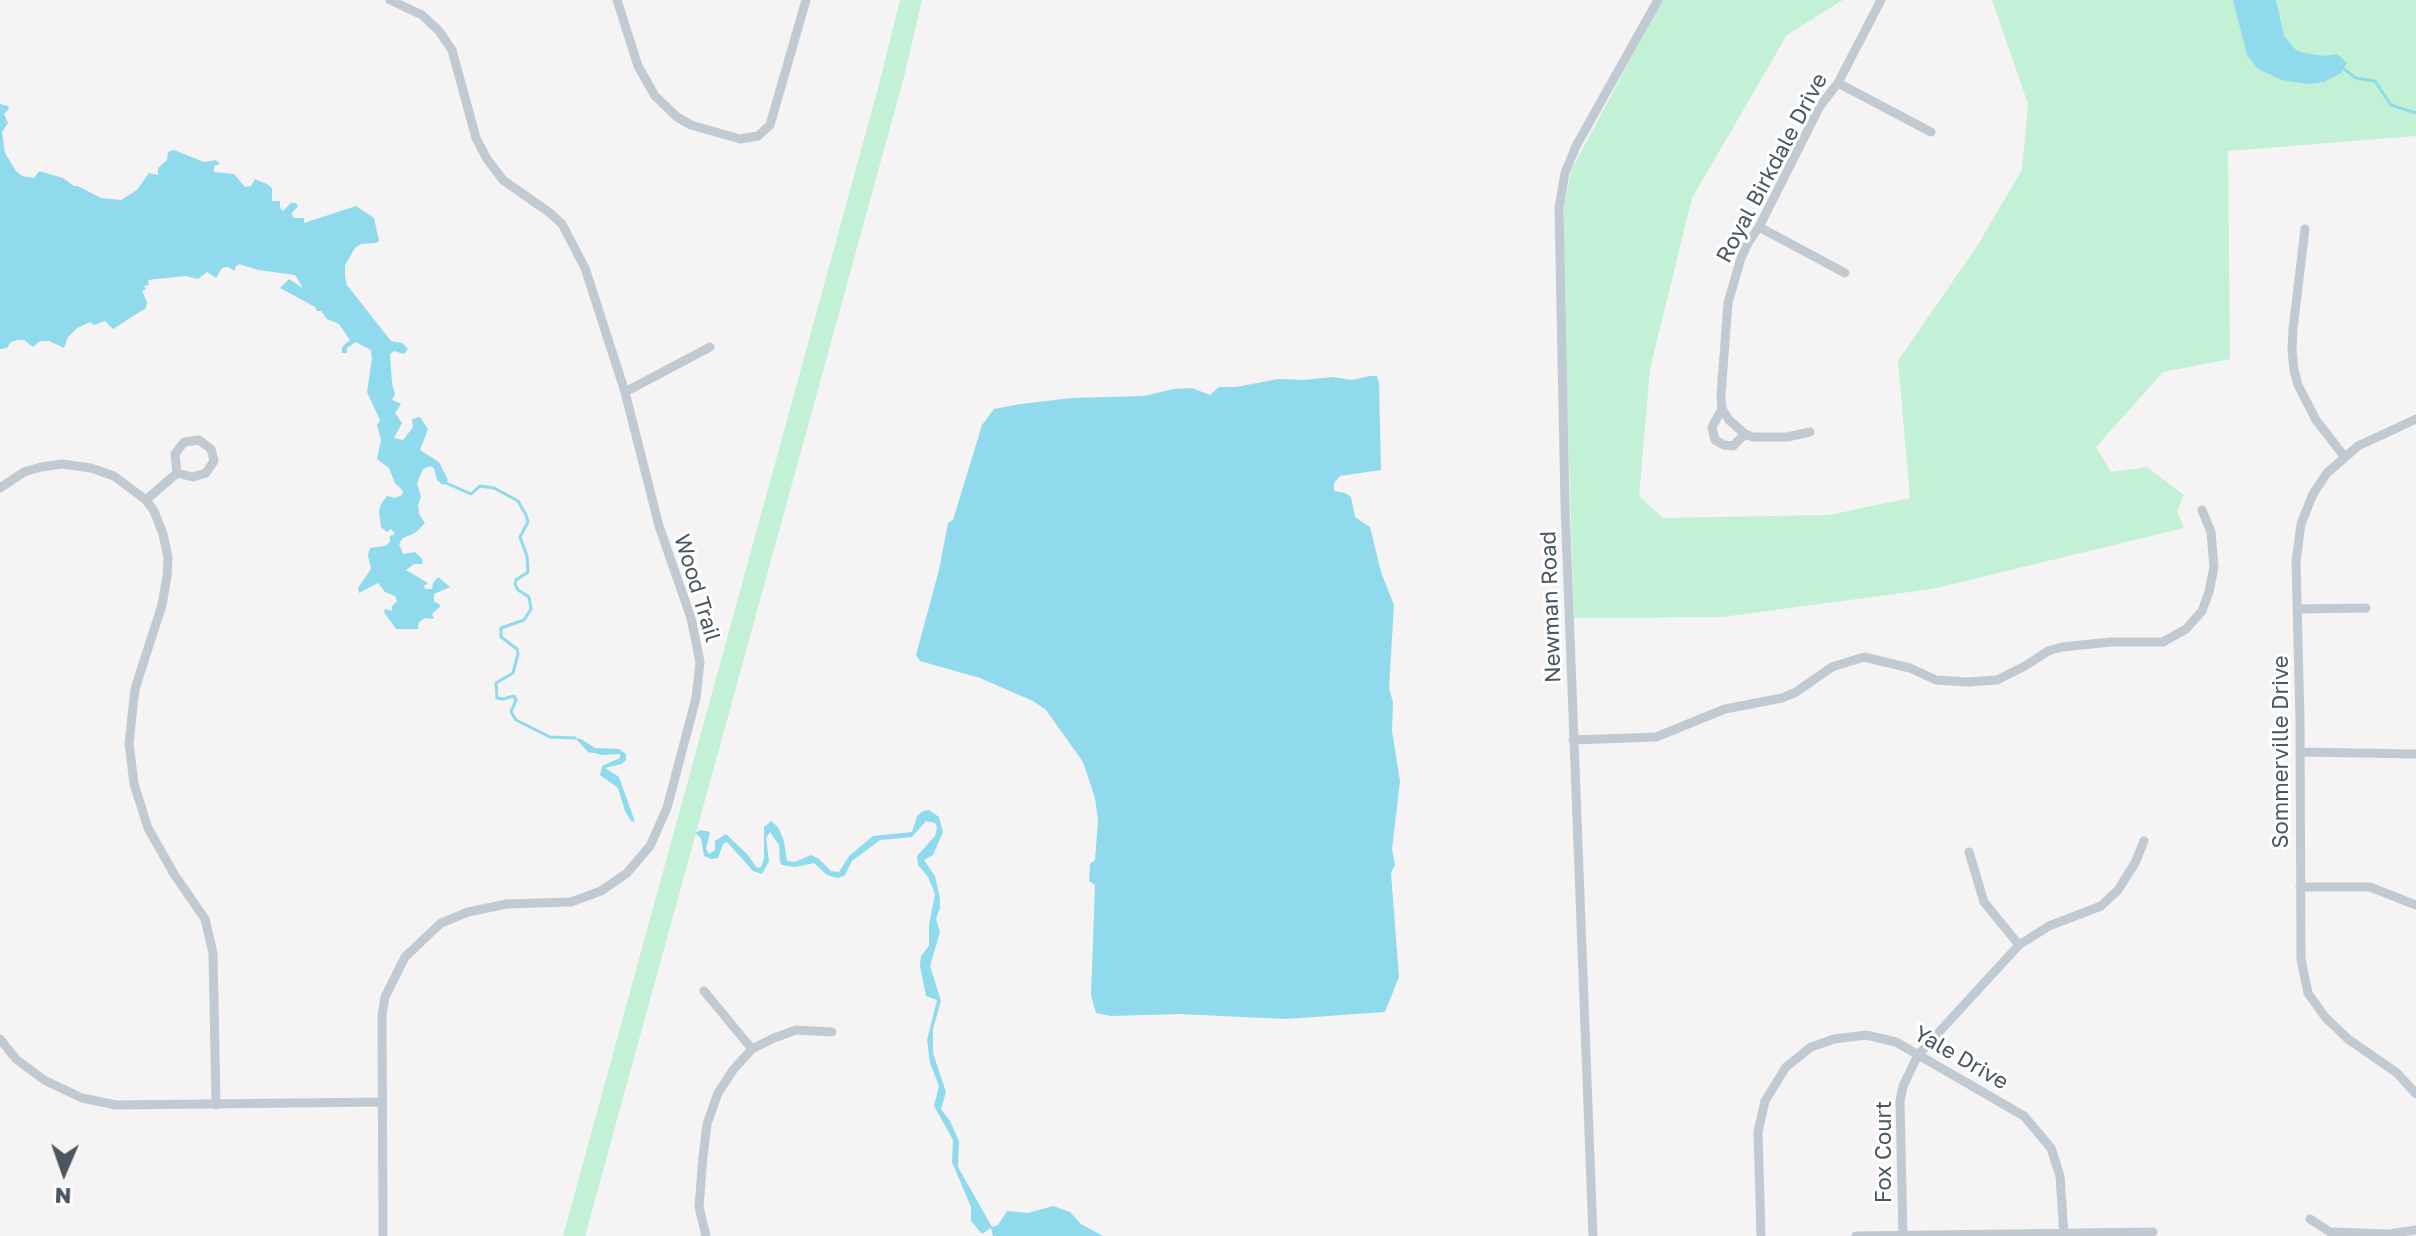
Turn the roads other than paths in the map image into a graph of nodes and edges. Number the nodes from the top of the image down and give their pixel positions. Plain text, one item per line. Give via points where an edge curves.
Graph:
1 (390, 0) edge
2 (617, 0) edge
3 (806, 0) edge
4 (1658, 0) edge
5 (1881, 0) edge
6 (1838, 83) junction
7 (1931, 132) dead end
8 (1759, 227) junction
9 (2305, 229) dead end
10 (1845, 273) dead end
11 (710, 347) dead end
12 (625, 392) junction
13 (1722, 409) junction
14 (2416, 419) edge
15 (1810, 432) dead end
16 (1745, 434) junction
17 (2344, 456) junction
18 (177, 473) junction
19 (0, 488) edge
20 (146, 500) junction
21 (2202, 510) dead end
22 (2366, 608) dead end
23 (2298, 609) junction
24 (1573, 740) junction
25 (2300, 752) junction
26 (2416, 754) edge
27 (2144, 841) dead end
28 (1969, 852) dead end
29 (2300, 887) junction
30 (2416, 905) edge
31 (2019, 945) junction
32 (704, 991) dead end
33 (832, 1032) dead end
34 (0, 1039) edge
35 (752, 1049) junction
36 (1918, 1055) junction
37 (2416, 1094) edge
38 (382, 1102) junction
39 (216, 1105) junction
40 (2310, 1219) dead end
41 (2416, 1230) edge
42 (2153, 1232) dead end
43 (1903, 1235) edge
44 (2064, 1235) edge
45 (383, 1236) edge
46 (706, 1236) edge
47 (1593, 1236) edge
48 (1761, 1236) edge
49 (1856, 1236) edge

1 - 12 street, Wood Trail via 422,15 452,50 476,138 503,180 562,224 590,279
2 - 3 street via 638,66 655,96 691,125 740,139 758,136 770,125
4 - 24 street, Newman Road via 1576,146 1559,208
5 - 6 street, Royal Birkdale Drive
6 - 7 street
6 - 8 street, Royal Birkdale Drive via 1820,106
8 - 10 street
8 - 13 street, Royal Birkdale Drive via 1741,258 1728,303
9 - 17 street via 2292,340 2294,370 2316,420
11 - 12 street
12 - 38 street, Wood Trail via 700,662 696,698 667,808 650,846 627,873 601,891 571,902 488,906 441,923 420,940 385,997
13 - 16 street
13 - 16 street, Royal Birkdale Drive via 1712,427 1715,440 1733,446
14 - 17 street, Sommerville Drive
15 - 16 street, Royal Birkdale Drive via 1769,438
17 - 23 street, Sommerville Drive via 2313,494 2301,524
18 - 18 street via 175,454 184,442 199,440 211,449 214,461 206,473
18 - 20 street
19 - 20 street via 24,472 62,464 114,476
20 - 39 street via 163,534 167,576 135,689 129,743 134,784 148,828 205,919 213,953
21 - 24 street via 2211,532 2214,567 2209,592 2202,611 2186,629 2163,642 2062,647 1997,680 1968,682 1936,680 1864,657 1832,667 1782,698 1725,709 1656,737
22 - 23 street
23 - 25 street, Sommerville Drive
24 - 47 street, Newman Road
25 - 26 street
25 - 29 street, Sommerville Drive
27 - 31 street, Fox Court via 2118,890 2101,906 2049,926
28 - 31 street via 1984,902
29 - 30 street via 2370,887
29 - 37 street, Sommerville Drive via 2301,959 2308,993 2348,1039 2397,1073
31 - 36 street, Fox Court
32 - 35 street
33 - 35 street via 796,1030
34 - 39 street via 44,1080 82,1098 116,1105
35 - 46 street via 718,1093 707,1124 699,1207
36 - 43 street, Fox Court via 1900,1101
36 - 44 street, Yale Drive via 2024,1116 2043,1136 2060,1176
36 - 48 street, Yale Drive via 1896,1042 1866,1035 1811,1047 1786,1067 1765,1101 1758,1132
38 - 39 street
38 - 45 street, Wood Trail
40 - 41 street via 2330,1232
42 - 44 street
43 - 44 street
43 - 49 street

